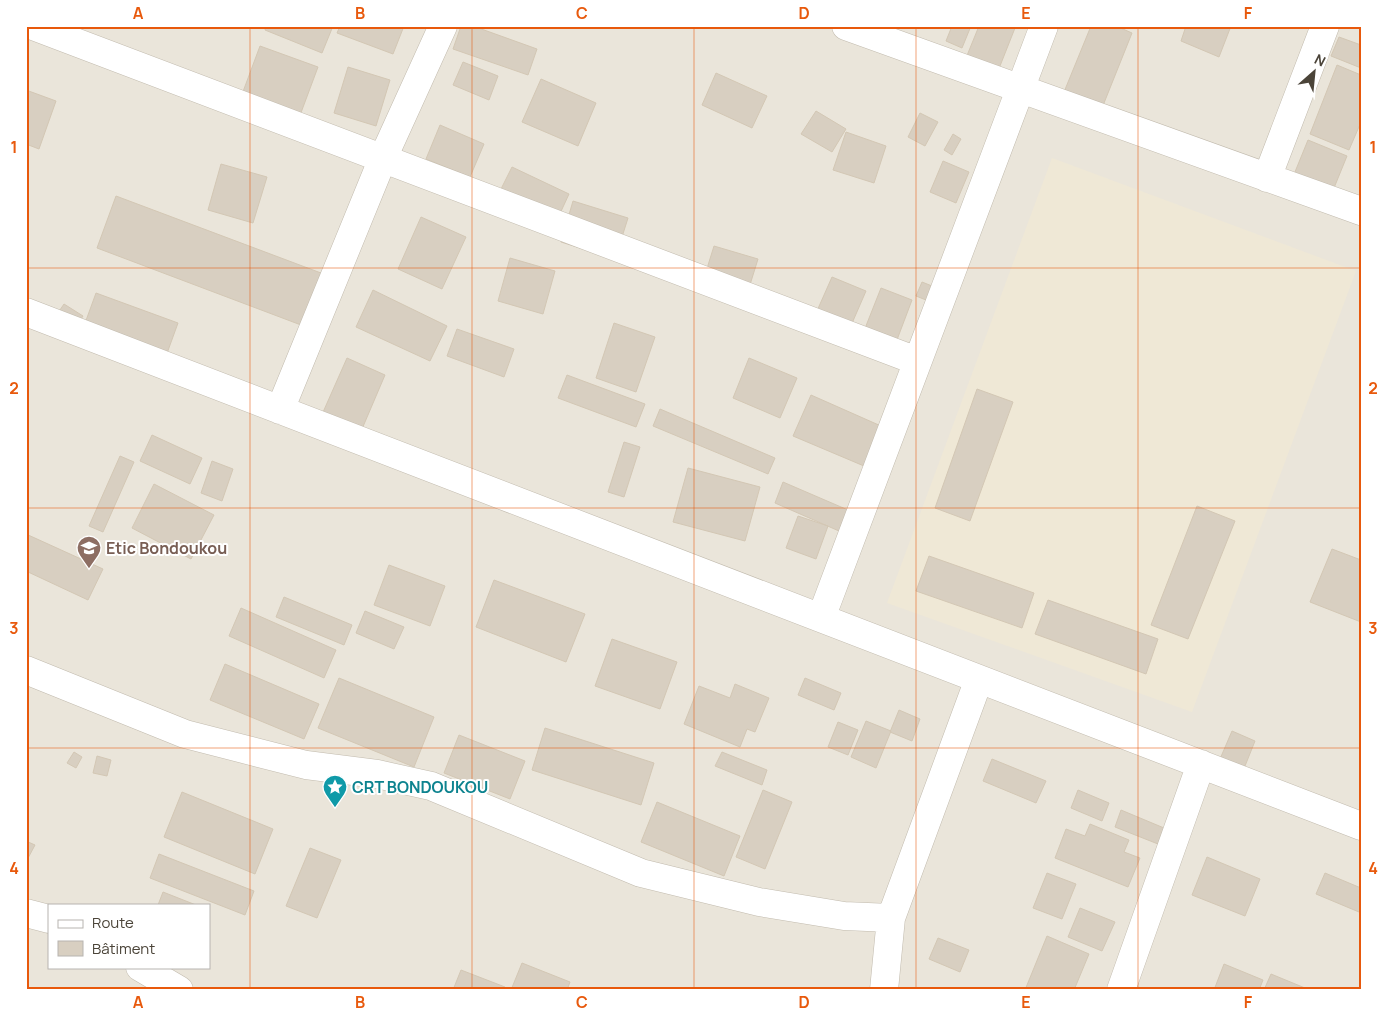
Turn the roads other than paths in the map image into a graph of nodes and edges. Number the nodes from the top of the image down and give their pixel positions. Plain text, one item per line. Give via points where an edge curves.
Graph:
1 (32, 26) edge
2 (442, 26) edge
3 (846, 26) edge
4 (1044, 26) edge
5 (1325, 26) edge
6 (1020, 89) junction
7 (383, 158) junction
8 (1267, 178) junction
9 (1361, 211) edge
10 (26, 312) edge
11 (917, 361) junction
12 (280, 410) junction
13 (821, 618) junction
14 (26, 670) edge
15 (979, 679) junction
16 (1201, 764) junction
17 (1361, 826) edge
18 (26, 913) edge
19 (891, 918) junction
20 (48, 919) edge
21 (142, 968) edge
22 (179, 990) edge
23 (884, 990) edge
24 (1120, 990) edge

1 - 7 street
2 - 7 street
3 - 6 street
4 - 6 street
5 - 8 street
6 - 8 street
6 - 11 street
7 - 11 street
7 - 12 street
8 - 9 street
10 - 12 street
11 - 13 street
12 - 13 street
13 - 15 street
14 - 19 street via 185,734 306,765 377,774 431,786 641,873 759,902 844,916
15 - 16 street
15 - 19 street
16 - 17 street
16 - 24 street
18 - 20 street
19 - 23 street
21 - 22 street

